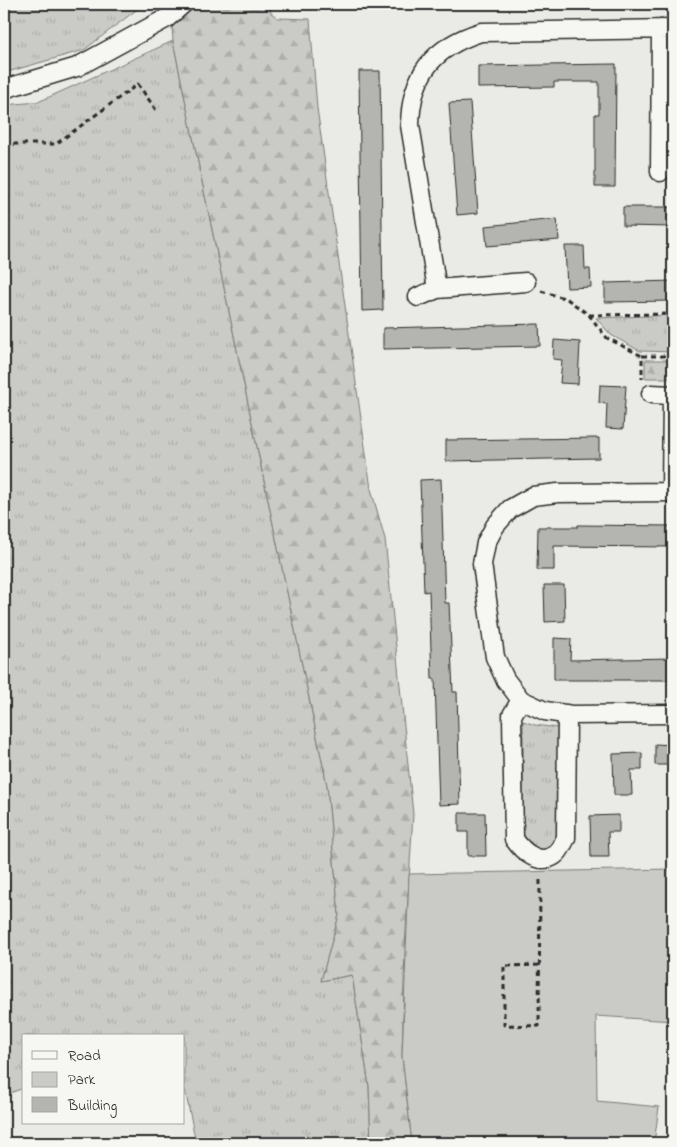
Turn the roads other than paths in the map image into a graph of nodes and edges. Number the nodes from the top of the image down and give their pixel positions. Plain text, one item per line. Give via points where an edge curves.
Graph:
1 (183, 4) edge
2 (667, 29) edge
3 (4, 89) edge
4 (660, 172) edge
5 (526, 282) road end
6 (437, 289) junction
7 (418, 297) dead end
8 (651, 394) road end
9 (672, 492) edge
10 (520, 700) junction
11 (567, 714) junction
12 (673, 714) edge

1 - 3 street via 166,18 77,67
2 - 4 street
2 - 6 street via 481,32 458,39 434,56 420,79 410,108 410,126
5 - 6 street
6 - 7 street
8 - 9 street via 672,395
9 - 10 street via 533,496 510,509 495,526 486,543 482,564 495,657
10 - 11 street via 544,711
10 - 11 street via 512,715 514,839 521,850 544,859 556,855 566,838
11 - 12 street

